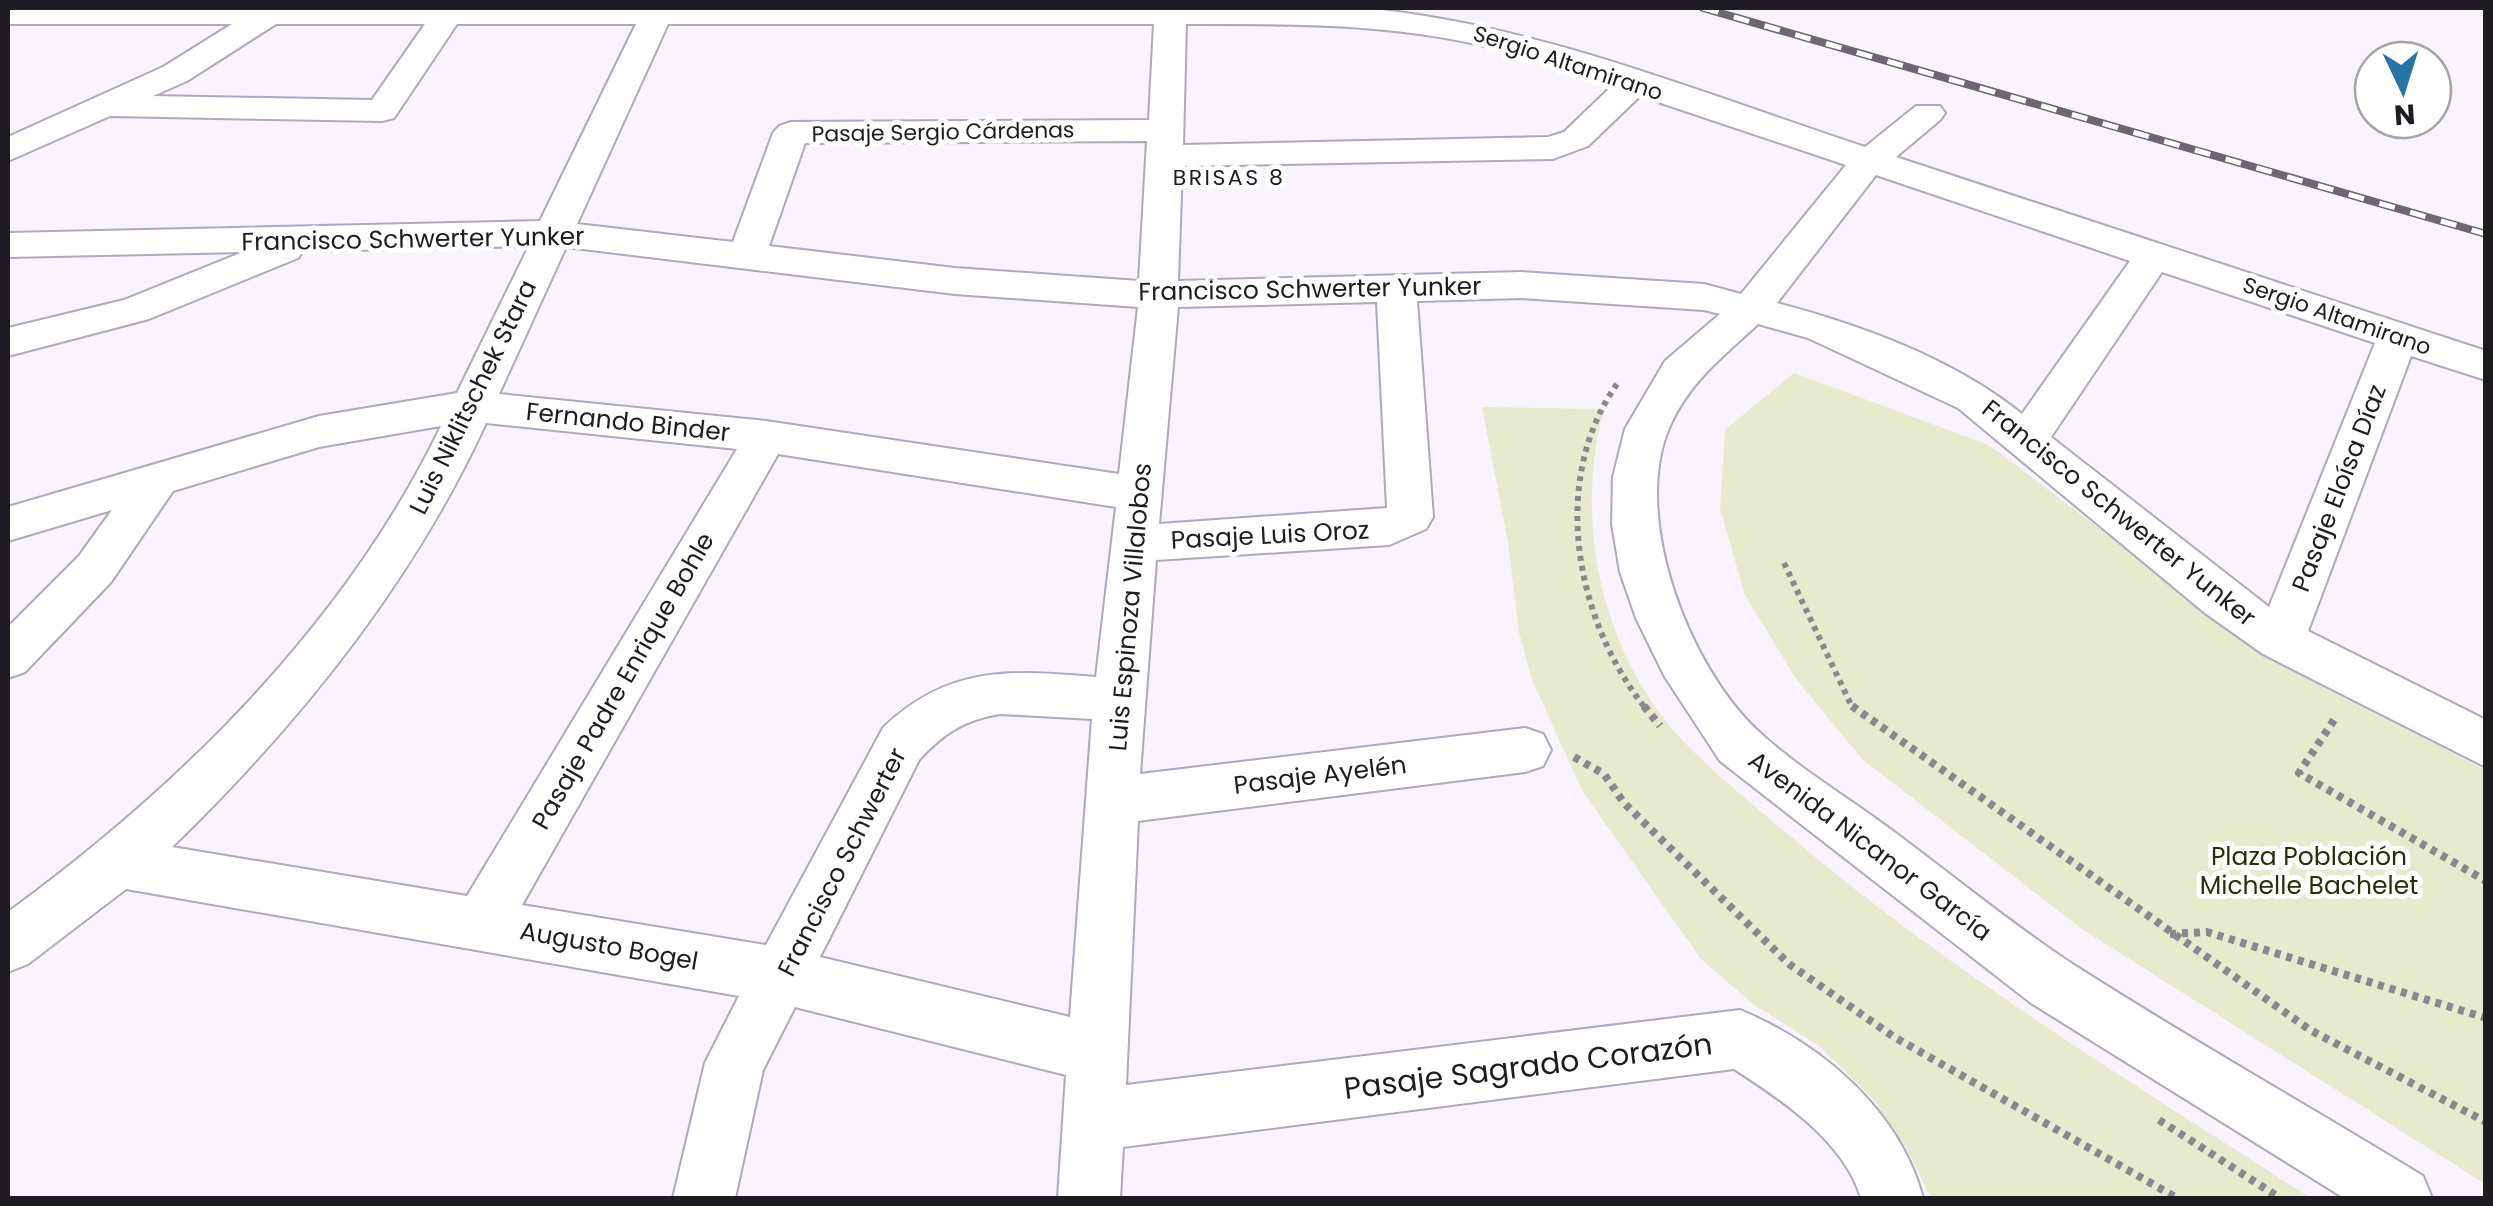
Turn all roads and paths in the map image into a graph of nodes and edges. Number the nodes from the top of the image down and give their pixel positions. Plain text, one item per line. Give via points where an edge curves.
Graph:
1 (275, 10) edge
2 (658, 11) junction
3 (1171, 11) edge
4 (1368, 11) edge
5 (449, 12) junction
6 (8, 14) edge
7 (1632, 84) junction
8 (110, 106) junction
9 (1928, 113) dead end
10 (1164, 143) junction
11 (14, 144) edge
12 (1868, 164) junction
13 (553, 232) junction
14 (302, 241) junction
15 (8, 245) edge
16 (2154, 254) junction
17 (746, 256) junction
18 (1396, 288) junction
19 (1158, 296) junction
20 (1752, 307) junction
21 (2398, 336) junction
22 (8, 342) edge
23 (2486, 366) edge
24 (472, 406) junction
25 (766, 437) junction
26 (2028, 438) junction
27 (157, 481) junction
28 (1140, 494) junction
29 (8, 524) edge
30 (1137, 543) junction
31 (1784, 563) dead end
32 (2280, 640) junction
33 (8, 658) edge
34 (2360, 682) junction
35 (1118, 700) junction
36 (2486, 745) edge
37 (1525, 750) joint
38 (1115, 800) junction
39 (118, 864) junction
40 (2486, 881) edge
41 (481, 924) junction
42 (2169, 934) junction
43 (8, 945) edge
44 (784, 976) junction
45 (2486, 1018) edge
46 (1094, 1052) junction
47 (1091, 1120) junction
48 (2486, 1122) edge
49 (704, 1198) edge
50 (1089, 1198) edge
51 (1892, 1198) edge
52 (2177, 1198) edge
53 (2401, 1198) edge

1 - 5 street, Sergio Altamirano
1 - 6 street, Sergio Altamirano
1 - 8 street
2 - 3 street, Sergio Altamirano
2 - 5 street, Sergio Altamirano
2 - 13 street, Luis Niklitschek Stara
3 - 4 street, Sergio Altamirano
3 - 10 street, Luis Espinoza Villalobos
4 - 7 street, Sergio Altamirano via 1497,38
5 - 8 street via 382,110
7 - 10 street via 1576,139 1554,148
7 - 12 street, Sergio Altamirano
8 - 11 street
9 - 12 street, Avenida Nicanor García
10 - 17 street, Pasaje Sergio Cárdenas via 791,133
10 - 19 street, Luis Espinoza Villalobos
12 - 16 street, Sergio Altamirano
12 - 20 street, Avenida Nicanor García
13 - 14 street, Francisco Schwerter Yunker
13 - 17 street, Francisco Schwerter Yunker
13 - 24 street, Luis Niklitschek Stara
14 - 15 street, Francisco Schwerter Yunker
14 - 22 street via 135,310
16 - 21 street, Sergio Altamirano
16 - 26 street
17 - 19 street, Francisco Schwerter Yunker
18 - 19 street, Francisco Schwerter Yunker
18 - 20 street, Francisco Schwerter Yunker via 1573,285
18 - 30 street, Pasaje Luis Oroz via 1410,518 1389,528
19 - 28 street, Luis Espinoza Villalobos
20 - 26 street, Francisco Schwerter Yunker via 1906,363 1973,397
20 - 53 street, Avenida Nicanor García via 1672,381 1643,438 1635,472 1637,551 1649,598 1700,696 1738,745 2050,983
21 - 23 street, Sergio Altamirano
21 - 32 street, Pasaje Eloísa Díaz
24 - 25 street, Fernando Binder
24 - 27 street, Fernando Binder via 319,432
24 - 39 street, Luis Niklitschek Stara via 421,507 344,621 207,779
25 - 28 street, Fernando Binder
25 - 41 street, Pasaje Padre Enrique Bohle
26 - 32 street, Francisco Schwerter Yunker via 2222,600
27 - 29 street, Fernando Binder
27 - 33 street via 96,569
28 - 30 street, Luis Espinoza Villalobos
30 - 35 street, Luis Espinoza Villalobos
31 - 42 path via 1854,710
32 - 34 street, Francisco Schwerter Yunker
34 - 36 street, Francisco Schwerter Yunker
34 - 40 path via 2299,773
35 - 38 street, Luis Espinoza Villalobos
35 - 44 street, Francisco Schwerter via 986,692 948,703 916,724
37 - 38 street, Pasaje Ayelén
37 - 52 path via 1568,754 1604,774 1624,803 1789,964 1894,1037
38 - 46 street, Luis Espinoza Villalobos
39 - 41 street, Augusto Bogel
39 - 43 street, Luis Niklitschek Stara
41 - 44 street, Augusto Bogel
42 - 45 path via 2208,932
42 - 48 path via 2310,1030
44 - 46 street, Augusto Bogel
44 - 49 street, Francisco Schwerter via 734,1063
46 - 47 street, Luis Espinoza Villalobos
47 - 50 street, Luis Espinoza Villalobos
47 - 51 street, Pasaje Sagrado Corazón via 1740,1039 1840,1112 1888,1175

